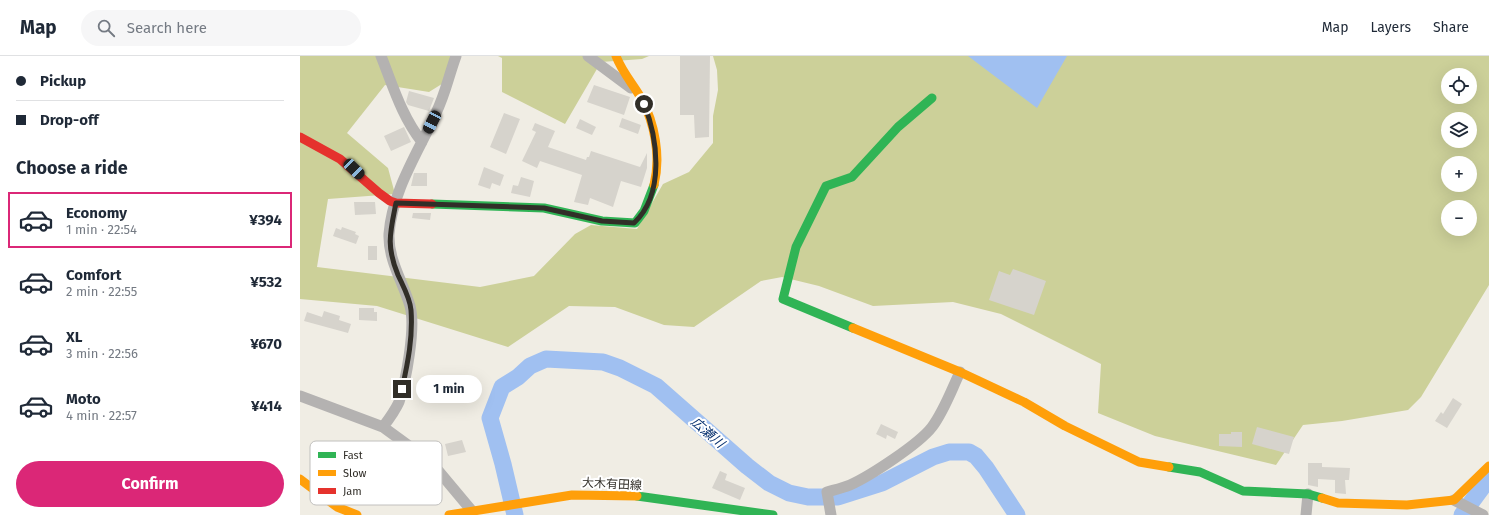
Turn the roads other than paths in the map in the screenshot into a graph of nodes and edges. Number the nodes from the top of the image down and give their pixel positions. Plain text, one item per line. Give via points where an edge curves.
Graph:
1 (382, 56) edge
2 (456, 56) edge
3 (588, 56) edge
4 (616, 56) edge
5 (638, 93) junction
6 (932, 98) dead end
7 (300, 137) edge
8 (422, 142) junction
9 (396, 203) junction
10 (960, 372) junction
11 (300, 396) edge
12 (383, 427) junction
13 (402, 441) edge
14 (1489, 466) edge
15 (442, 475) edge
16 (300, 479) edge
17 (310, 487) edge
18 (1308, 494) junction
19 (1454, 500) junction
20 (334, 505) edge
21 (472, 511) junction
22 (717, 512) edge
23 (358, 515) edge
24 (449, 515) edge
25 (773, 515) edge
26 (831, 515) edge
27 (1306, 515) edge
28 (1483, 515) edge

1 - 8 street via 399,102 413,131
2 - 8 street via 437,112
3 - 5 street
4 - 5 street
5 - 9 street via 652,126 656,162 653,192 642,216 634,223 602,221 544,208
6 - 10 street via 898,127 852,177 826,186 796,247 783,299
7 - 9 street via 329,150 388,201
8 - 9 street
9 - 12 street via 389,233 390,248 411,309 411,350 399,402
10 - 18 street via 1139,462 1200,472 1243,491
10 - 26 street via 940,413 923,436 850,485 827,492
11 - 12 street
12 - 13 street
14 - 19 street
15 - 21 street
16 - 17 street
18 - 19 street via 1338,503 1374,505 1407,505
18 - 27 street
19 - 28 street
20 - 23 street
21 - 22 street, 大木有田線 via 572,495 627,495
21 - 24 street, 大木有田線
22 - 25 street, 大木有田線

